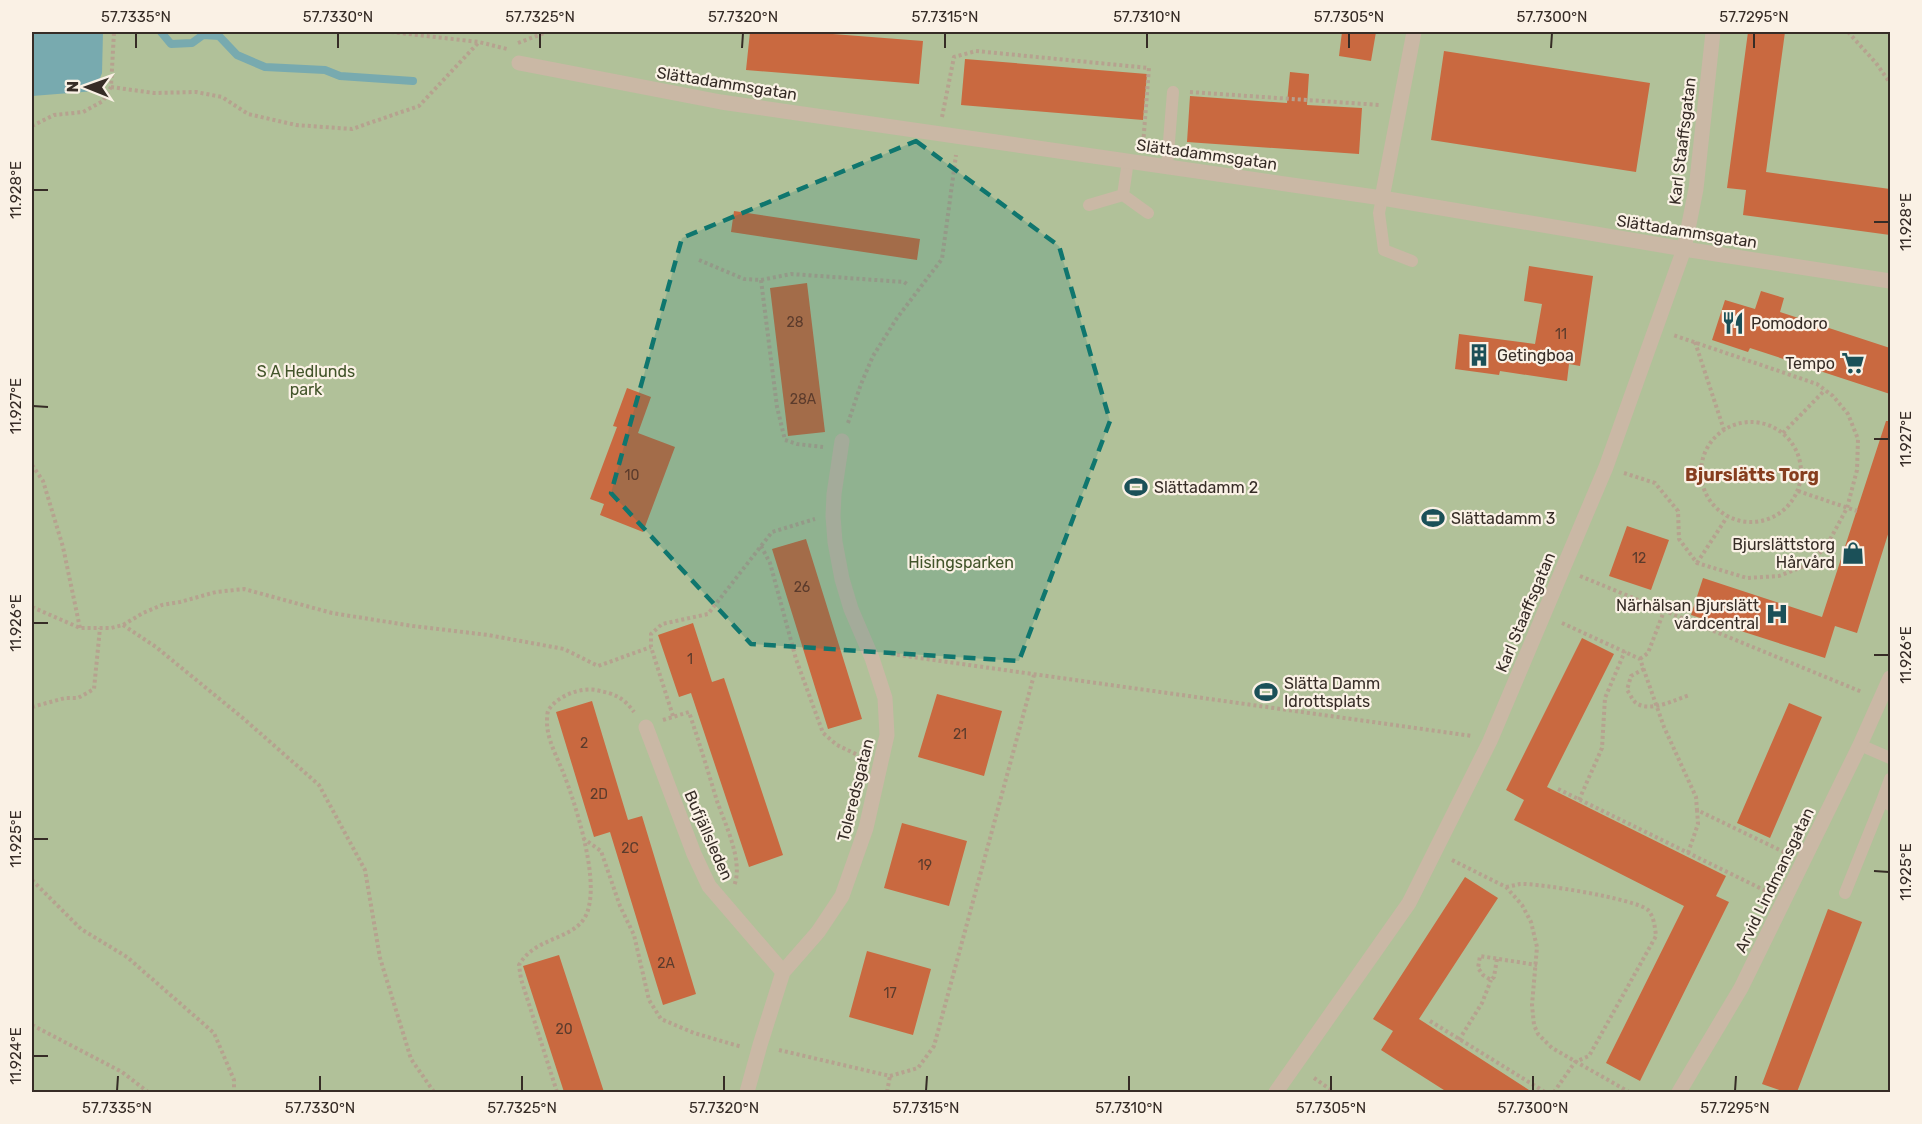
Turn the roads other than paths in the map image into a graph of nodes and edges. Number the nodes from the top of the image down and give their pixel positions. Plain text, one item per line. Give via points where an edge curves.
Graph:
1 (1414, 32) edge
2 (1713, 32) edge
3 (519, 63) road end
4 (1173, 92) road end
5 (1128, 161) junction
6 (1167, 166) junction
7 (1123, 195) junction
8 (1382, 198) junction
9 (1089, 205) dead end
10 (1148, 213) dead end
11 (1684, 249) junction
12 (1412, 261) dead end
13 (1890, 281) edge
14 (836, 444) road end
15 (1890, 678) edge
16 (646, 727) road end
17 (1860, 745) junction
18 (1890, 758) edge
19 (1890, 778) edge
20 (1886, 803) edge
21 (1845, 893) dead end
22 (783, 972) junction
23 (747, 1092) edge
24 (1276, 1092) edge
25 (1679, 1092) edge

1 - 8 street
2 - 11 street, Karl Staaffsgatan via 1696,189
3 - 5 street, Slättadammsgatan via 721,102
4 - 6 lane
5 - 6 street, Slättadammsgatan
5 - 7 lane
6 - 8 street, Slättadammsgatan
7 - 9 lane
7 - 10 lane
8 - 11 street, Slättadammsgatan
8 - 12 lane via 1379,213 1384,249
11 - 13 street, Slättadammsgatan
11 - 24 street, Karl Staaffsgatan via 1606,467 1490,741 1409,903
14 - 22 street, Toleredsgatan via 835,542 851,609 885,698 887,735 866,828 842,896 818,932
15 - 17 street, Arvid Lindmansgatan
16 - 22 street, Bufjällsleden via 709,886
17 - 18 lane
17 - 25 street, Arvid Lindmansgatan via 1741,988
19 - 20 lane
20 - 21 lane
22 - 23 street, Toleredsgatan

